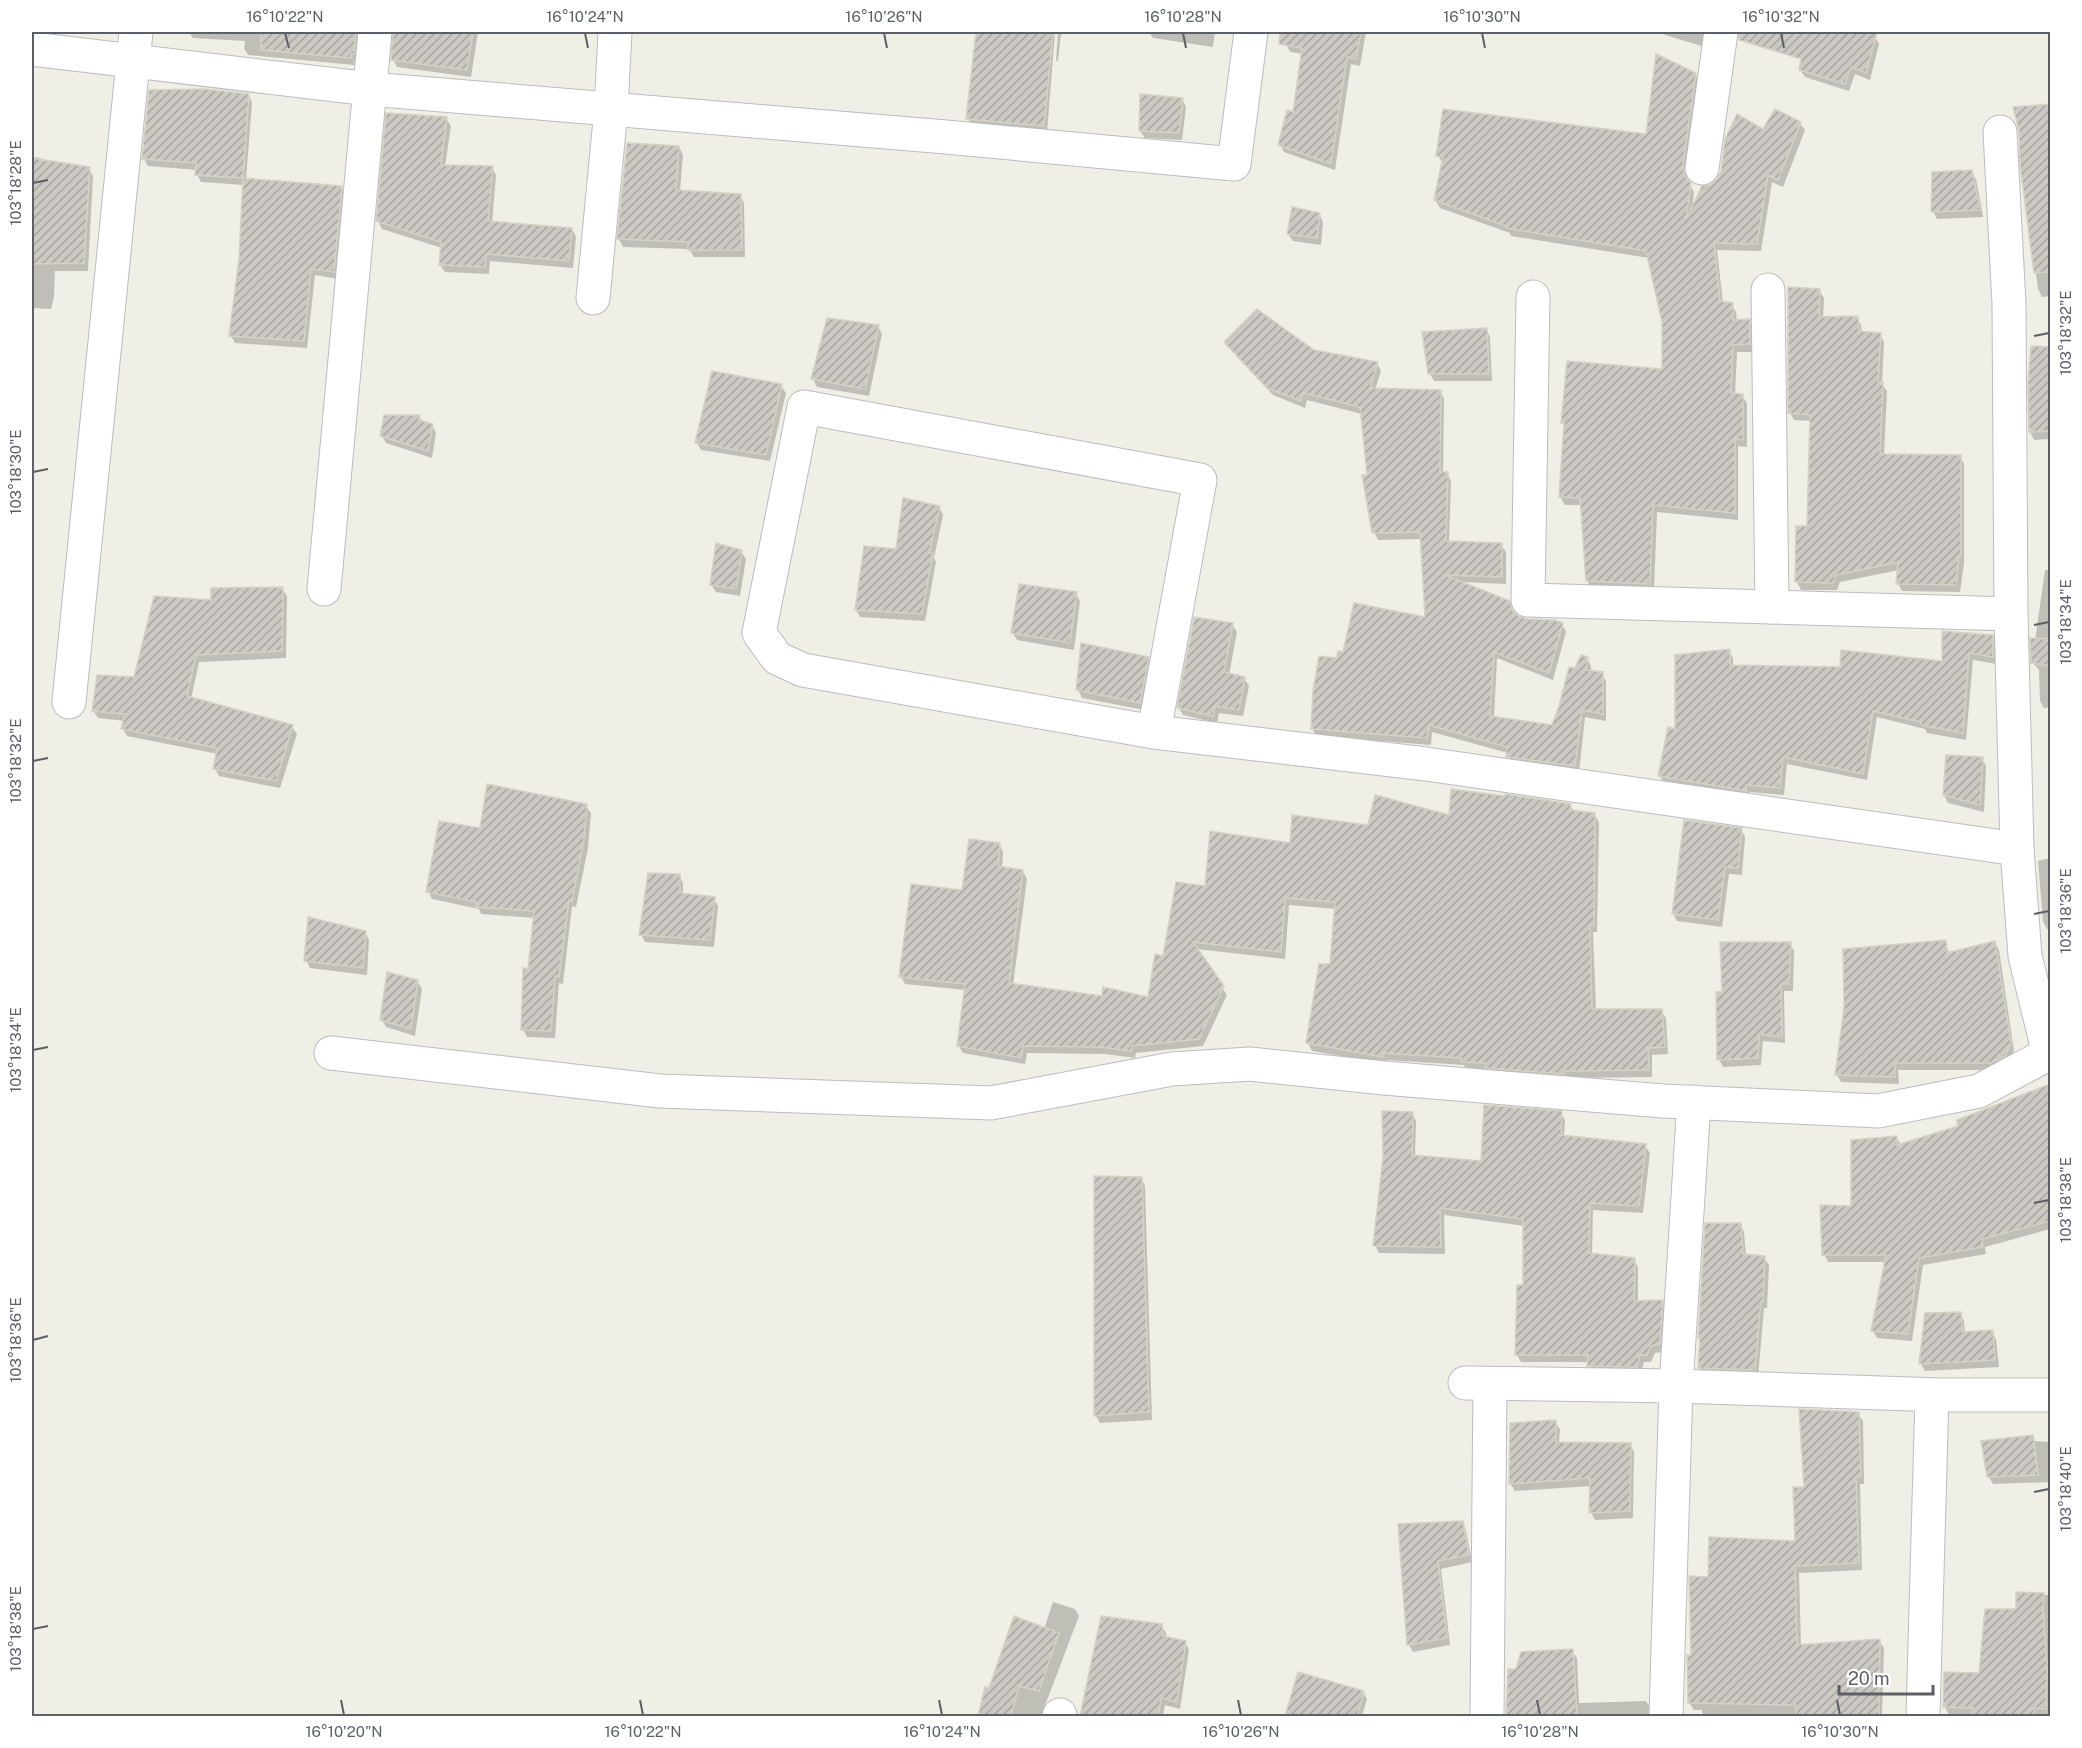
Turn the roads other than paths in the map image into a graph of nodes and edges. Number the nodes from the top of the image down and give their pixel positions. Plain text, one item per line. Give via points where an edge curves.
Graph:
1 (375, 32) edge
2 (615, 32) edge
3 (1251, 32) edge
4 (1721, 32) edge
5 (135, 46) edge
6 (32, 49) edge
7 (370, 88) junction
8 (611, 109) junction
9 (2000, 132) dead end
10 (1702, 168) dead end
11 (1768, 290) dead end
12 (1533, 297) dead end
13 (593, 298) dead end
14 (324, 589) dead end
15 (1772, 607) junction
16 (2011, 614) junction
17 (69, 702) dead end
18 (1154, 732) junction
19 (2017, 849) junction
20 (331, 1053) dead end
21 (2050, 1053) edge
22 (1694, 1102) junction
23 (1676, 1386) junction
24 (1932, 1395) junction
25 (2050, 1395) edge
26 (1487, 1716) edge
27 (1666, 1716) edge
28 (1923, 1716) edge

1 - 7 street
2 - 8 street
3 - 8 street via 1234,164
4 - 10 street
5 - 6 street
5 - 7 street
5 - 17 street
7 - 8 street
7 - 14 street
8 - 13 street
9 - 16 street via 2009,304
11 - 15 street
12 - 15 street via 1528,600
15 - 16 street
16 - 19 street
18 - 18 street via 1200,480 804,407 759,633 777,658 803,670
18 - 19 street via 1438,766
19 - 21 street via 2025,956
20 - 22 street via 671,1091 991,1102 1172,1069 1250,1064
21 - 22 street via 1979,1091 1878,1111
22 - 23 street
23 - 24 street
23 - 26 street via 1478,1383
23 - 27 street
24 - 25 street
24 - 28 street

